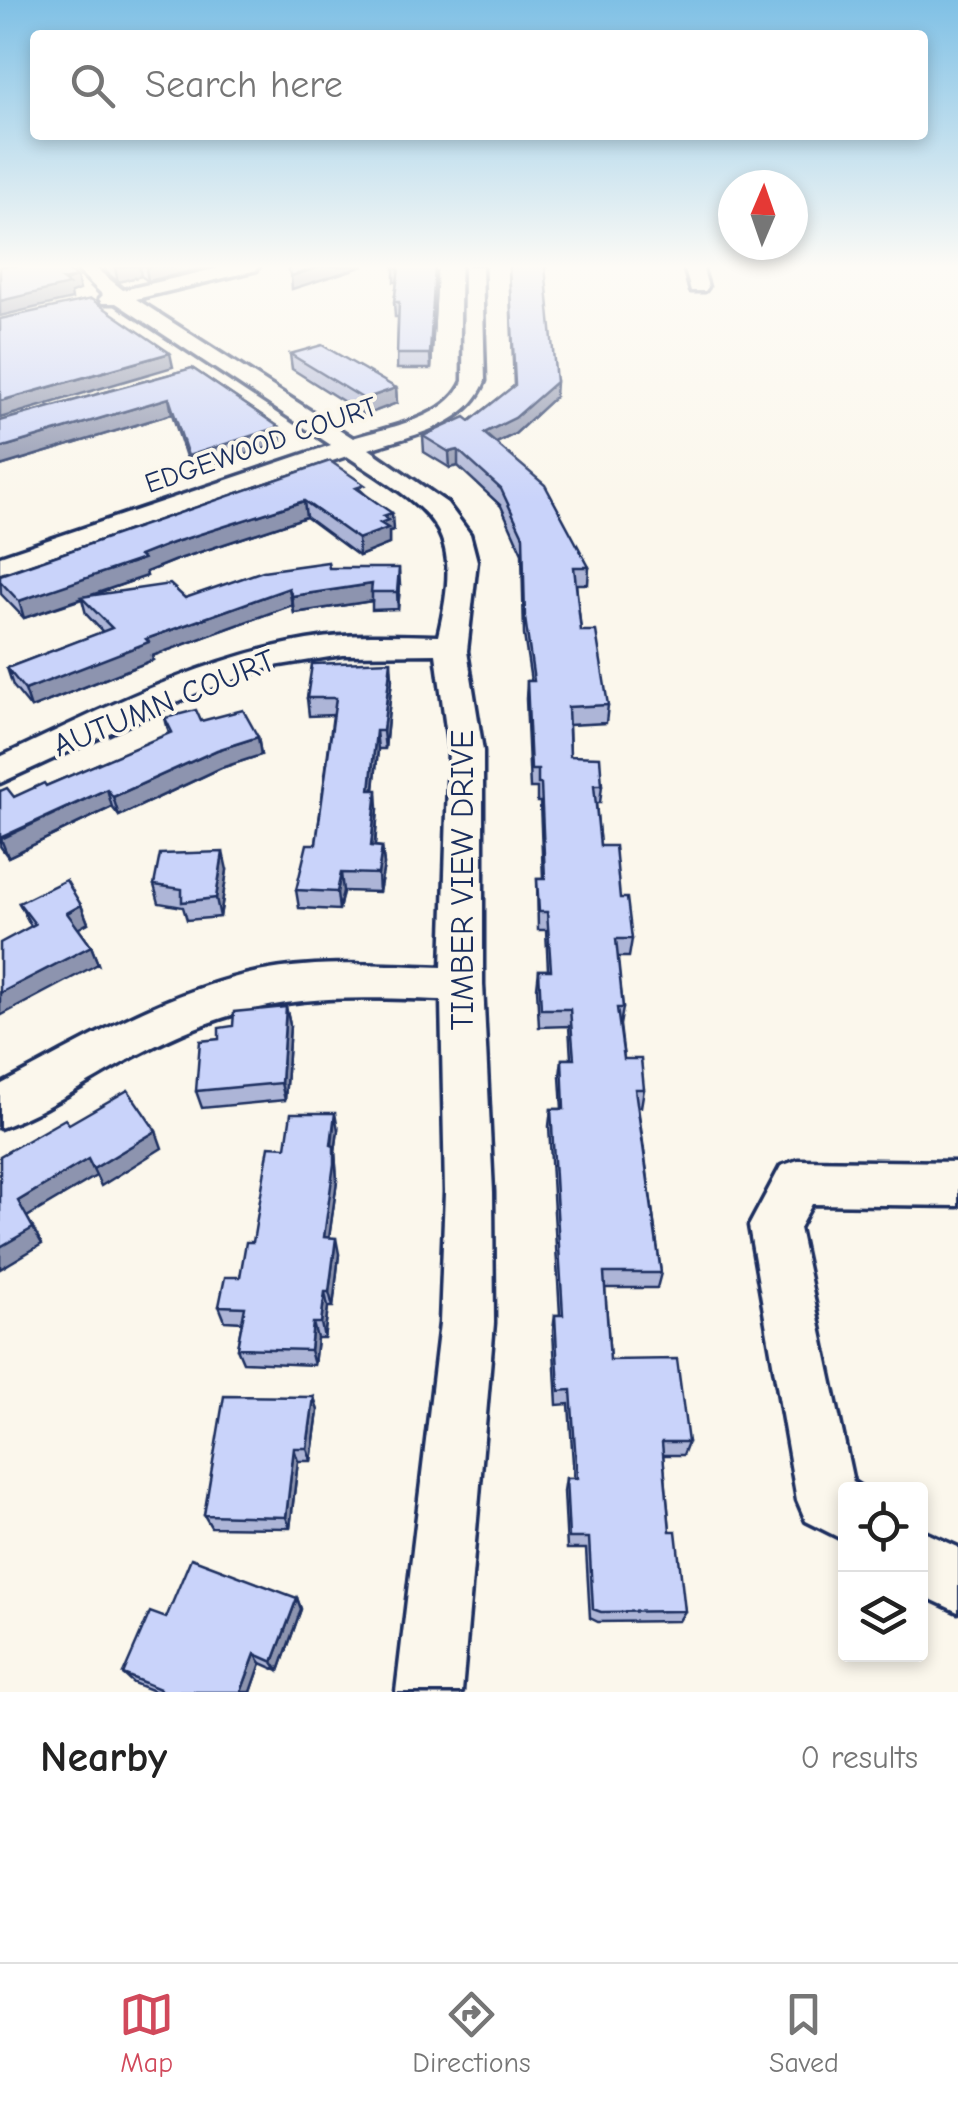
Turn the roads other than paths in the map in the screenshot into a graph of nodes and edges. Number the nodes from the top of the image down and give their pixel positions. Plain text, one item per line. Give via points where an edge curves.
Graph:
1 (169, 345) edge
2 (473, 345) edge
3 (350, 447) junction
4 (0, 566) edge
5 (451, 645) junction
6 (0, 770) edge
7 (462, 984) junction
8 (0, 1108) edge
9 (958, 1184) edge
10 (838, 1507) edge
11 (928, 1565) edge
12 (958, 1580) edge
13 (430, 1692) edge

1 - 3 street, TIMBER VIEW DRIVE via 203,370
2 - 3 street, EDGEWOOD COURT via 471,393 453,408
3 - 4 street, EDGEWOOD COURT
3 - 5 street, TIMBER VIEW DRIVE via 422,494 458,536 466,567
5 - 6 street, AUTUMN COURT via 282,655 178,691
5 - 7 street, TIMBER VIEW DRIVE via 466,751
7 - 8 street via 261,988 149,1028
7 - 13 street, TIMBER VIEW DRIVE via 467,1323
9 - 10 street via 798,1182 774,1226 828,1500
11 - 12 street

